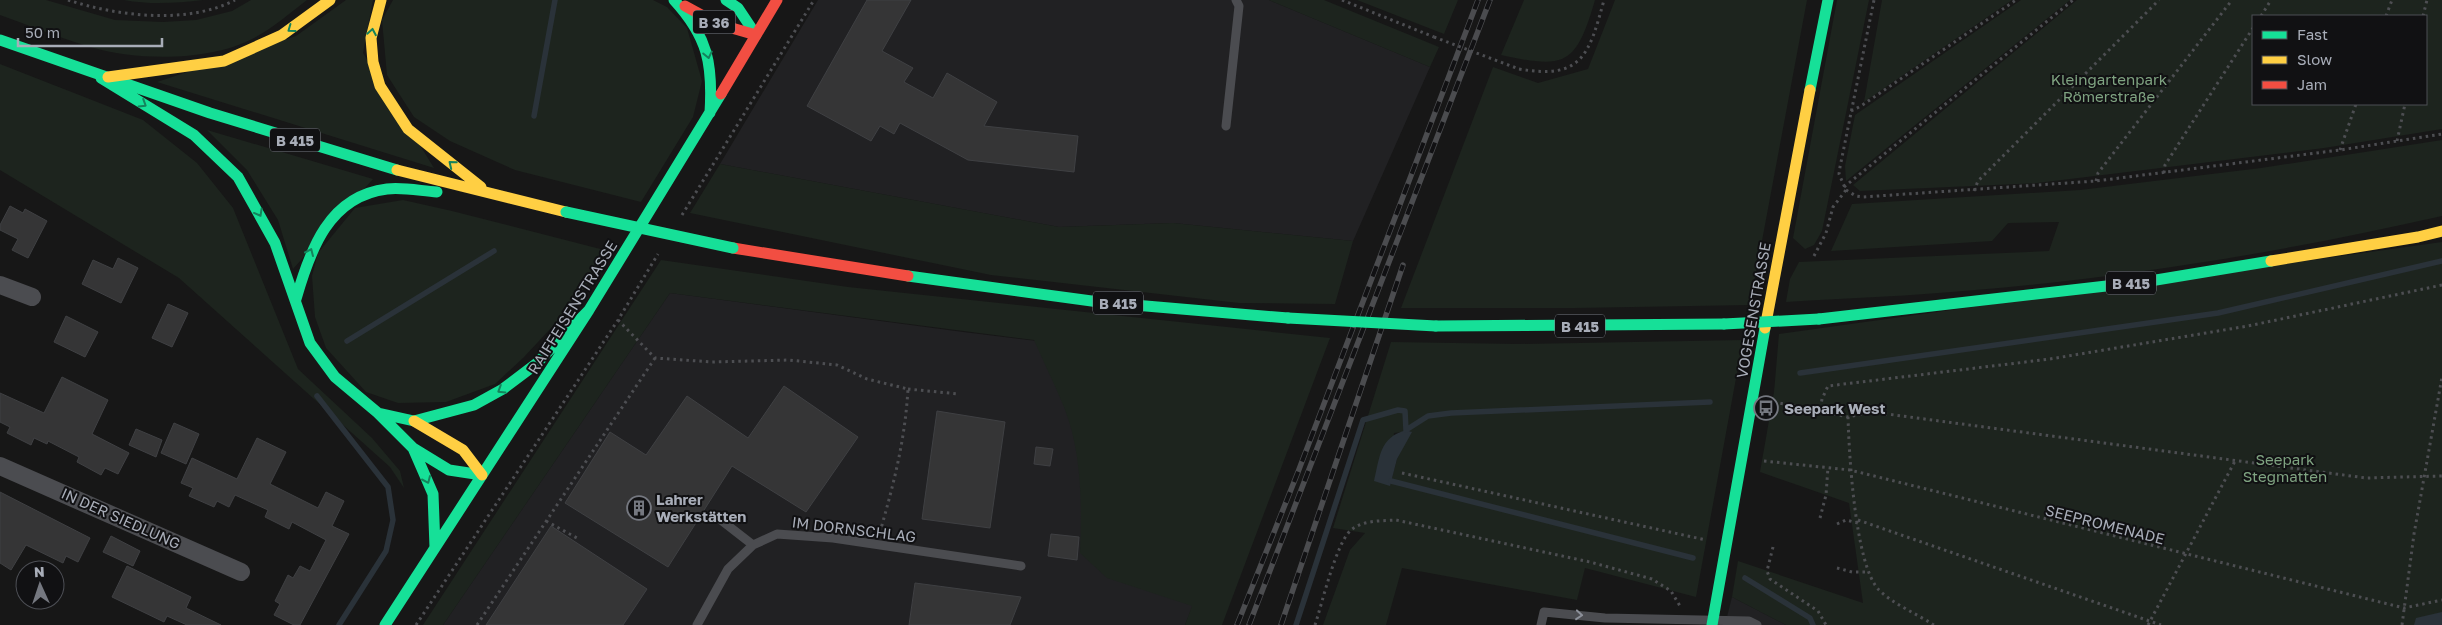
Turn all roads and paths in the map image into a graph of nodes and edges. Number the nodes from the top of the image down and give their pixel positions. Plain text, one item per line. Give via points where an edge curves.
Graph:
1 (68, 0) edge
2 (235, 0) edge
3 (330, 0) edge
4 (381, 0) edge
5 (675, 0) edge
6 (726, 0) edge
7 (777, 0) edge
8 (814, 0) edge
9 (1236, 0) edge
10 (1342, 0) edge
11 (1604, 0) edge
12 (1828, 0) edge
13 (1874, 0) edge
14 (2016, 0) edge
15 (2073, 0) edge
16 (2159, 0) edge
17 (2232, 0) edge
18 (2271, 0) edge
19 (2392, 0) edge
20 (2427, 0) edge
21 (2261, 15) edge
22 (2386, 15) edge
23 (2424, 15) edge
24 (2252, 30) edge
25 (756, 35) junction
26 (0, 40) edge
27 (102, 78) junction
28 (2356, 105) edge
29 (2405, 105) edge
30 (1851, 111) junction
31 (710, 114) junction
32 (1226, 126) dead end
33 (2442, 134) edge
34 (2397, 141) junction
35 (2340, 150) junction
36 (2164, 173) junction
37 (2096, 181) junction
38 (1845, 189) junction
39 (1974, 191) junction
40 (490, 195) junction
41 (679, 221) dead end
42 (2442, 231) edge
43 (664, 246) dead end
44 (1814, 256) dead end
45 (0, 285) edge
46 (2442, 285) edge
47 (32, 297) dead end
48 (296, 299) junction
49 (589, 310) junction
50 (618, 320) junction
51 (655, 358) junction
52 (2442, 378) edge
53 (908, 389) junction
54 (959, 394) dead end
55 (1752, 398) junction
56 (1820, 412) junction
57 (378, 413) junction
58 (1848, 417) junction
59 (414, 421) junction
60 (413, 448) junction
61 (1762, 461) dead end
62 (2235, 461) junction
63 (0, 466) edge
64 (1828, 467) junction
65 (1850, 470) junction
66 (1402, 473) dead end
67 (482, 474) junction
68 (2442, 476) edge
69 (2424, 478) junction
70 (717, 517) dead end
71 (1820, 518) dead end
72 (546, 521) junction
73 (1858, 521) junction
74 (1837, 524) dead end
75 (577, 538) dead end
76 (876, 544) junction
77 (1726, 544) junction
78 (753, 545) junction
79 (435, 547) junction
80 (1773, 547) dead end
81 (2186, 556) junction
82 (1021, 566) dead end
83 (1837, 568) dead end
84 (241, 572) dead end
85 (1866, 572) junction
86 (2442, 600) edge
87 (2404, 608) junction
88 (1685, 620) junction
89 (1712, 623) edge
90 (2149, 623) edge
91 (385, 625) edge
92 (416, 625) edge
93 (477, 625) edge
94 (697, 625) edge
95 (1315, 625) edge
96 (1541, 625) edge
97 (1757, 625) edge
98 (1826, 625) edge
99 (1934, 625) edge
100 (2161, 625) edge
101 (2402, 625) edge

1 - 2 path via 126,15 181,14
3 -> 27 main road via 282,35 224,61
40 -> 4 main road via 408,129 380,86 372,62 371,38
5 - 25 main road, B 36 via 718,24
5 -> 31 main road via 699,30 709,53
6 - 25 main road via 738,8
7 - 25 main road, RAIFFEISENSTRASSE
8 - 41 path
9 - 32 lane via 1239,6
10 - 11 path, bridge via 1519,69 1540,73 1557,72 1585,56
12 - 55 main road, VOGESENSTRASSE
13 - 30 path
14 - 30 path
15 - 38 path
16 - 39 path via 1978,181
17 - 37 path via 2098,174
18 - 21 path
19 - 22 path
20 - 23 path
24 - 36 path via 2164,165
25 - 31 main road, RAIFFEISENSTRASSE
26 - 27 main road, B 415
27 - 40 main road, B 415 via 317,147
27 -> 48 main road via 194,135 238,176 275,243
28 - 35 path
29 - 34 path
30 - 38 path via 1839,174
31 - 49 main road, RAIFFEISENSTRASSE
33 - 34 path
34 - 35 path
35 - 36 path
36 - 37 path
37 - 39 path
38 - 39 path via 1863,197
38 - 44 path via 1833,207 1826,233
40 - 42 main road, B 415, bridge via 733,248 948,283 1099,302 1288,318 1436,326 1724,324 1819,319 2150,280
48 -> 40 main road via 315,240 343,206 361,196 387,190
43 - 50 path
45 - 47 street
46 - 56 path via 2248,326 2050,359 1828,386
48 - 57 main road via 310,344 335,377
49 -> 59 main road via 536,364 503,389 474,405
49 - 67 main road, RAIFFEISENSTRASSE
50 - 51 path
50 - 92 path
51 - 53 path via 712,362 789,360 837,365 867,379
51 - 72 path
52 - 69 path
53 - 54 path
53 - 76 path via 897,473
55 - 56 path
55 - 77 main road, VOGESENSTRASSE
56 - 58 path
57 - 59 main road
57 - 60 main road
58 - 62 path via 1872,412
58 - 65 path
59 - 67 main road via 463,450
60 - 67 main road via 449,470
60 -> 79 main road via 433,494
61 - 64 path, SEEPROMENADE
62 - 69 path via 2366,478
62 - 81 path
63 - 84 street, IN DER SIEDLUNG
64 - 65 path, SEEPROMENADE
64 - 71 path
65 - 73 path
65 - 81 path, SEEPROMENADE
66 - 77 path
67 - 79 main road, RAIFFEISENSTRASSE
68 - 69 path
69 - 87 path
70 - 78 lane
72 - 75 path
72 - 93 path
73 - 74 path via 1846,520
73 - 85 path
73 - 90 path
76 - 78 lane, IM DORNSCHLAG via 777,534
76 - 82 lane, IM DORNSCHLAG
77 - 89 main road, VOGESENSTRASSE
78 - 94 lane, IM DORNSCHLAG via 728,569
79 - 91 main road, RAIFFEISENSTRASSE
80 - 98 path via 1767,571 1770,579 1818,611
81 - 87 path, SEEPROMENADE
81 - 90 path
83 - 85 path
85 - 99 path via 1879,590
86 - 87 path, SEEPROMENADE
87 - 101 path
88 - 89 lane
88 - 95 path via 1671,591 1652,579 1590,562 1396,520 1368,522 1350,530 1338,554
96 -> 88 lane via 1544,612 1605,618
89 - 97 lane via 1749,621
90 - 100 path

